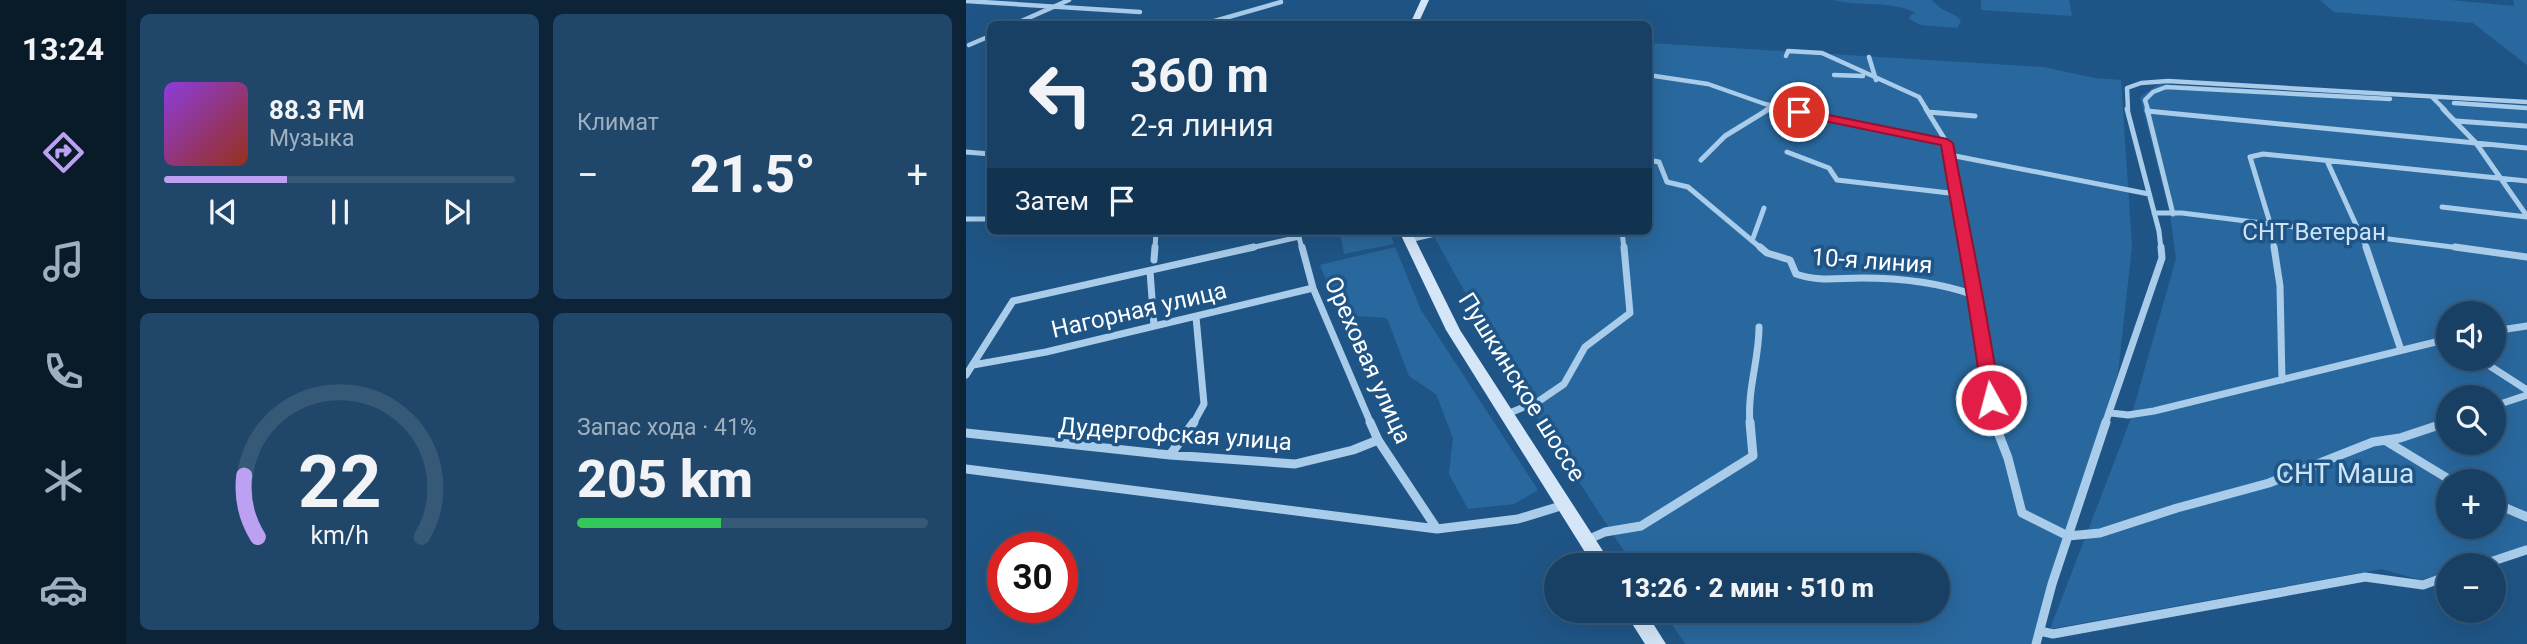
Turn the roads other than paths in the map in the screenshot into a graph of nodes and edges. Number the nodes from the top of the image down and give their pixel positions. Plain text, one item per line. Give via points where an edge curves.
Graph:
1 (1069, 0) edge
2 (1274, 0) edge
3 (1425, 0) edge
4 (966, 1) edge
5 (1055, 6) junction
6 (1140, 12) dead end
7 (1022, 21) edge
8 (1214, 21) edge
9 (1415, 21) edge
10 (987, 37) edge
11 (969, 46) dead end
12 (1786, 56) dead end
13 (1870, 57) dead end
14 (1834, 75) dead end
15 (1652, 76) edge
16 (1867, 76) junction
17 (1876, 80) junction
18 (2434, 99) junction
19 (2527, 102) edge
20 (1774, 106) junction
21 (2527, 108) edge
22 (2147, 111) junction
23 (1928, 112) junction
24 (1975, 116) dead end
25 (2455, 121) junction
26 (2526, 126) edge
27 (1947, 143) junction
28 (2476, 143) junction
29 (2527, 148) edge
30 (966, 152) edge
31 (1787, 152) dead end
32 (987, 154) edge
33 (1950, 155) junction
34 (1701, 160) dead end
35 (1652, 161) edge
36 (2327, 161) junction
37 (2500, 178) junction
38 (2527, 181) edge
39 (1958, 194) junction
40 (2149, 194) junction
41 (2442, 207) dead end
42 (1764, 208) dead end
43 (2154, 213) junction
44 (2173, 214) junction
45 (2527, 217) edge
46 (966, 219) edge
47 (987, 219) edge
48 (2270, 223) junction
49 (2362, 234) junction
50 (1156, 235) edge
51 (1407, 235) edge
52 (1622, 235) edge
53 (1752, 241) junction
54 (2527, 257) edge
55 (1154, 260) dead end
56 (1150, 271) junction
57 (1313, 288) junction
58 (1974, 295) junction
59 (1196, 317) junction
60 (1154, 326) junction
61 (2527, 326) edge
62 (1759, 327) dead end
63 (2506, 329) edge
64 (2436, 342) edge
65 (2401, 350) junction
66 (973, 365) junction
67 (2496, 371) edge
68 (966, 374) edge
69 (2283, 380) junction
70 (2527, 393) edge
71 (2506, 401) edge
72 (2111, 413) junction
73 (1507, 414) junction
74 (2436, 426) edge
75 (966, 433) edge
76 (1378, 440) junction
77 (2385, 441) junction
78 (1170, 455) junction
79 (966, 469) edge
80 (2436, 471) edge
81 (1564, 505) junction
82 (2506, 508) edge
83 (2527, 517) edge
84 (1437, 529) junction
85 (2068, 536) junction
86 (1586, 540) junction
87 (2526, 550) edge
88 (1595, 553) edge
89 (2506, 557) edge
90 (2436, 580) edge
91 (1641, 623) edge
92 (2040, 631) junction
93 (1656, 644) edge
94 (2036, 644) edge

1 - 5 street
2 - 8 street via 1281,2
3 - 9 main road
4 - 5 street
5 - 6 street
5 - 7 street
10 - 11 street
12 - 16 street via 1788,51 1822,53
13 - 17 street
14 - 16 street
15 - 20 street via 1708,84
16 - 17 street
17 - 23 street via 1919,97
18 - 19 street
18 - 21 street
18 - 22 street via 2166,87 2145,100
18 - 25 street
18 - 40 street via 2141,83 2127,88 2126,103
20 - 27 street
20 - 34 street via 1723,138
22 - 28 street
22 - 44 street
23 - 24 street
23 - 27 street
25 - 26 street
25 - 28 street
27 - 33 street
28 - 29 street
28 - 37 street
30 - 32 street
31 - 39 street via 1829,169 1837,180
33 - 39 street
33 - 40 street
35 - 53 street, 10-я линия via 1659,162 1667,182 1688,187
36 - 37 street
36 - 48 street via 2250,157
36 - 49 street
37 - 38 street
37 - 45 street
39 - 58 street
40 - 43 street
41 - 45 street
42 - 53 street
43 - 44 street
43 - 72 street via 2162,258
44 - 48 street
46 - 47 street
48 - 49 street
48 - 69 street via 2280,286
49 - 54 street
49 - 65 street
50 - 55 street
51 - 73 main road, Пушкинское шоссе via 1453,330
52 - 73 street via 1630,313 1585,347 1564,384
53 - 58 street, 10-я линия via 1767,253 1790,260 1796,274 1815,282 1858,278 1949,285
56 - 57 street, Ореховая улица via 1299,237
56 - 60 street
56 - 66 street via 1013,301
57 - 59 street, Нагорная улица
57 - 76 street, Ореховая улица
58 - 85 street via 1994,425 2022,513
59 - 60 street, Нагорная улица
59 - 78 street via 1204,404
60 - 66 street, Нагорная улица
61 - 63 street
62 - 86 street via 1762,334 1748,398 1753,456 1641,526
64 - 65 street
65 - 69 street
66 - 68 street
67 - 70 street
69 - 72 street via 2154,411
70 - 71 street
72 - 85 street
73 - 81 main road, Пушкинское шоссе
74 - 77 street
75 - 78 street, Дудергофская улица
76 - 78 street, Дудергофская улица via 1296,464
76 - 84 street, Ореховая улица
77 - 80 street
77 - 85 street via 2269,483 2100,533
79 - 84 street
81 - 84 street via 1540,515
81 - 86 main road, Пушкинское шоссе
82 - 83 street
85 - 92 street
86 - 88 main road, Пушкинское шоссе
87 - 89 street
90 - 92 street via 2423,585 2365,577 2053,634
91 - 93 main road
92 - 94 street

